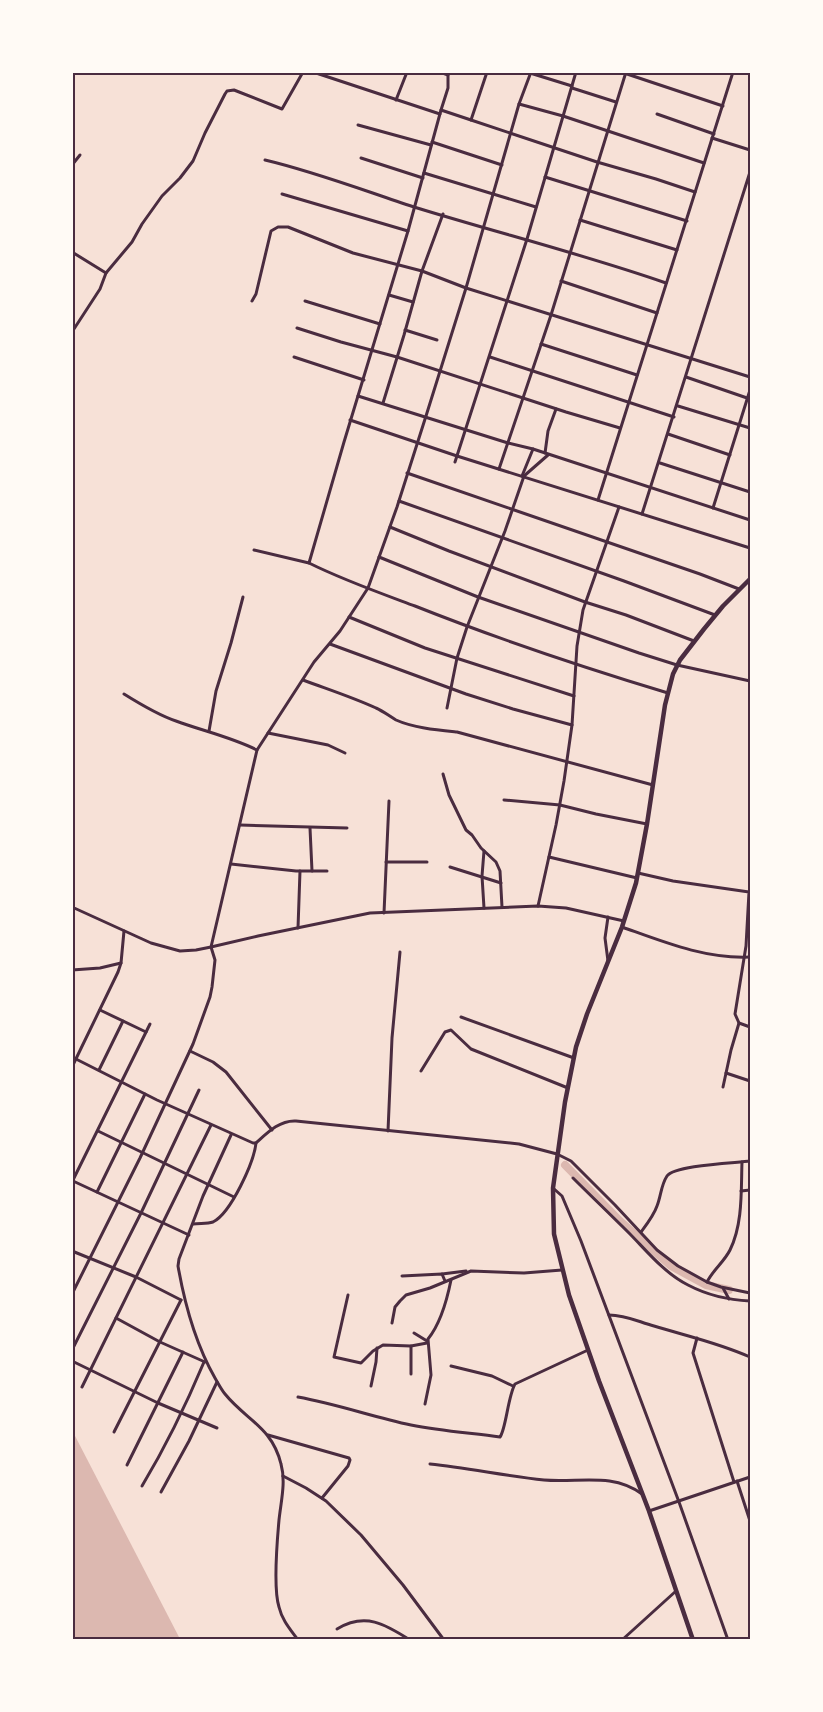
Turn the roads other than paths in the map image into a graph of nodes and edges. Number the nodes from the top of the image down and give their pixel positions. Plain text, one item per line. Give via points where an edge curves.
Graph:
1 (303, 72) edge
2 (313, 72) edge
3 (407, 72) edge
4 (440, 72) edge
5 (487, 72) edge
6 (576, 72) edge
7 (733, 72) edge
8 (530, 73) edge
9 (624, 73) edge
10 (448, 74) edge
11 (572, 87) junction
12 (396, 100) junction
13 (617, 102) junction
14 (519, 104) junction
15 (723, 106) junction
16 (440, 112) junction
17 (657, 114) dead end
18 (563, 116) junction
19 (471, 120) junction
20 (358, 125) dead end
21 (607, 131) junction
22 (511, 134) junction
23 (713, 136) junction
24 (431, 144) junction
25 (554, 148) junction
26 (750, 150) edge
27 (80, 155) dead end
28 (361, 158) dead end
29 (265, 160) dead end
30 (598, 162) junction
31 (704, 163) junction
32 (502, 165) junction
33 (72, 166) edge
34 (750, 172) edge
35 (424, 173) junction
36 (545, 176) junction
37 (423, 178) junction
38 (589, 190) junction
39 (695, 192) junction
40 (282, 194) dead end
41 (493, 194) junction
42 (414, 207) junction
43 (536, 207) junction
44 (443, 214) junction
45 (580, 220) junction
46 (687, 220) junction
47 (483, 226) junction
48 (408, 231) junction
49 (527, 239) junction
50 (677, 250) junction
51 (72, 252) edge
52 (570, 252) junction
53 (398, 265) junction
54 (422, 271) junction
55 (106, 273) junction
56 (561, 281) junction
57 (666, 283) junction
58 (466, 288) junction
59 (389, 295) junction
60 (508, 300) junction
61 (252, 301) dead end
62 (305, 301) dead end
63 (413, 302) junction
64 (657, 313) junction
65 (551, 315) junction
66 (380, 324) junction
67 (297, 328) dead end
68 (405, 330) junction
69 (72, 332) edge
70 (437, 340) dead end
71 (541, 344) junction
72 (647, 344) junction
73 (372, 351) junction
74 (294, 357) dead end
75 (397, 357) junction
76 (490, 357) junction
77 (692, 360) junction
78 (532, 370) junction
79 (440, 372) junction
80 (637, 375) junction
81 (686, 377) junction
82 (750, 377) edge
83 (364, 380) junction
84 (481, 384) junction
85 (750, 390) edge
86 (358, 396) junction
87 (523, 398) junction
88 (749, 398) edge
89 (629, 402) junction
90 (383, 403) junction
91 (678, 406) junction
92 (556, 409) junction
93 (426, 416) junction
94 (674, 417) junction
95 (350, 420) junction
96 (740, 425) junction
97 (620, 428) junction
98 (750, 428) edge
99 (467, 429) junction
100 (668, 434) junction
101 (417, 442) junction
102 (508, 443) junction
103 (533, 449) junction
104 (546, 454) junction
105 (730, 455) junction
106 (457, 456) junction
107 (455, 462) dead end
108 (660, 463) junction
109 (499, 469) junction
110 (407, 473) junction
111 (606, 473) junction
112 (523, 476) junction
113 (721, 482) junction
114 (652, 488) junction
115 (750, 492) edge
116 (598, 500) junction
117 (398, 501) junction
118 (619, 506) junction
119 (713, 508) junction
120 (513, 509) junction
121 (642, 514) junction
122 (750, 520) edge
123 (390, 527) junction
124 (502, 538) junction
125 (607, 542) junction
126 (750, 548) edge
127 (254, 550) dead end
128 (379, 557) junction
129 (309, 563) junction
130 (491, 566) junction
131 (596, 571) junction
132 (750, 579) edge
133 (368, 588) junction
134 (740, 590) junction
135 (243, 597) dead end
136 (478, 597) junction
137 (586, 602) junction
138 (716, 615) junction
139 (349, 617) junction
140 (467, 627) junction
141 (579, 632) junction
142 (694, 641) junction
143 (330, 644) junction
144 (457, 658) junction
145 (575, 664) junction
146 (677, 665) junction
147 (303, 680) junction
148 (750, 681) edge
149 (451, 688) junction
150 (668, 693) junction
151 (124, 694) dead end
152 (574, 696) junction
153 (447, 708) dead end
154 (572, 725) junction
155 (209, 731) junction
156 (268, 733) junction
157 (257, 750) junction
158 (345, 753) dead end
159 (567, 761) junction
160 (443, 774) dead end
161 (653, 785) junction
162 (504, 800) dead end
163 (388, 801) dead end
164 (560, 805) junction
165 (647, 824) junction
166 (240, 825) junction
167 (310, 828) junction
168 (347, 828) dead end
169 (484, 851) junction
170 (549, 857) junction
171 (386, 862) junction
172 (427, 862) dead end
173 (231, 864) junction
174 (450, 867) dead end
175 (300, 871) junction
176 (312, 871) junction
177 (327, 871) dead end
178 (637, 875) junction
179 (482, 876) junction
180 (501, 883) junction
181 (750, 887) edge
182 (750, 893) edge
183 (538, 906) junction
184 (72, 907) edge
185 (502, 907) junction
186 (484, 908) junction
187 (384, 912) junction
188 (608, 917) junction
189 (624, 921) junction
190 (622, 927) junction
191 (298, 928) junction
192 (124, 931) junction
193 (212, 948) junction
194 (400, 952) dead end
195 (750, 957) edge
196 (744, 958) junction
197 (608, 962) junction
198 (120, 963) junction
199 (72, 970) edge
200 (100, 1010) junction
201 (461, 1017) dead end
202 (123, 1021) junction
203 (739, 1023) junction
204 (150, 1024) dead end
205 (750, 1027) edge
206 (146, 1032) junction
207 (190, 1052) junction
208 (74, 1058) edge
209 (574, 1058) junction
210 (72, 1067) edge
211 (99, 1070) junction
212 (421, 1071) dead end
213 (726, 1073) junction
214 (122, 1082) junction
215 (750, 1082) edge
216 (723, 1087) dead end
217 (568, 1088) junction
218 (199, 1090) dead end
219 (145, 1094) junction
220 (165, 1104) junction
221 (188, 1114) junction
222 (211, 1125) junction
223 (272, 1130) junction
224 (98, 1131) junction
225 (388, 1131) junction
226 (232, 1135) junction
227 (120, 1142) junction
228 (256, 1142) junction
229 (142, 1153) junction
230 (557, 1154) junction
231 (750, 1161) edge
232 (742, 1162) junction
233 (165, 1163) junction
234 (187, 1174) junction
235 (573, 1178) dead end
236 (73, 1182) edge
237 (208, 1184) junction
238 (553, 1188) junction
239 (750, 1190) edge
240 (741, 1191) junction
241 (97, 1192) junction
242 (234, 1196) junction
243 (118, 1202) junction
244 (141, 1213) junction
245 (163, 1224) junction
246 (193, 1224) junction
247 (641, 1232) junction
248 (189, 1235) junction
249 (72, 1251) edge
250 (91, 1258) junction
251 (115, 1268) junction
252 (562, 1270) junction
253 (468, 1272) junction
254 (442, 1274) junction
255 (402, 1276) dead end
256 (136, 1277) junction
257 (451, 1279) junction
258 (445, 1281) junction
259 (707, 1282) junction
260 (723, 1287) junction
261 (750, 1293) edge
262 (72, 1294) edge
263 (348, 1295) dead end
264 (729, 1299) junction
265 (183, 1301) junction
266 (750, 1302) edge
267 (609, 1315) junction
268 (116, 1318) junction
269 (392, 1322) dead end
270 (414, 1333) dead end
271 (697, 1338) junction
272 (160, 1342) junction
273 (427, 1342) junction
274 (411, 1346) junction
275 (377, 1348) junction
276 (72, 1350) edge
277 (588, 1350) junction
278 (183, 1352) junction
279 (370, 1354) junction
280 (377, 1355) junction
281 (750, 1357) edge
282 (72, 1361) edge
283 (205, 1362) junction
284 (451, 1366) dead end
285 (91, 1370) junction
286 (411, 1374) dead end
287 (217, 1382) junction
288 (371, 1386) dead end
289 (513, 1386) junction
290 (82, 1387) dead end
291 (135, 1392) junction
292 (298, 1397) dead end
293 (158, 1403) junction
294 (425, 1404) dead end
295 (182, 1413) junction
296 (199, 1420) junction
297 (217, 1428) dead end
298 (114, 1432) dead end
299 (266, 1434) junction
300 (430, 1464) dead end
301 (126, 1465) dead end
302 (283, 1476) junction
303 (750, 1476) edge
304 (736, 1482) junction
305 (142, 1486) dead end
306 (161, 1492) dead end
307 (642, 1494) junction
308 (322, 1498) junction
309 (679, 1502) junction
310 (649, 1511) junction
311 (750, 1521) edge
312 (676, 1591) junction
313 (337, 1629) dead end
314 (298, 1640) edge
315 (410, 1640) edge
316 (444, 1640) edge
317 (622, 1640) edge
318 (693, 1640) edge
319 (728, 1640) edge

1 - 55 street via 282,108 234,90 228,91 209,124 194,161 162,196 132,242
2 - 12 street
3 - 12 street
4 - 10 street
5 - 19 street
6 - 11 street
7 - 15 street
8 - 11 street
8 - 14 street
9 - 13 street
9 - 15 street
10 - 16 street via 448,88
11 - 13 street
11 - 18 street
12 - 16 street
13 - 21 street
14 - 18 street
14 - 22 street
15 - 23 street
16 - 19 street
16 - 24 street
17 - 23 street
18 - 21 street
18 - 25 street
19 - 22 street
20 - 24 street
21 - 30 street
21 - 31 street
22 - 25 street
22 - 32 street
23 - 26 street
23 - 31 street
24 - 32 street
24 - 35 street
25 - 30 street
25 - 36 street
27 - 33 street
28 - 37 street
29 - 42 street
30 - 38 street
30 - 39 street
31 - 39 street
32 - 41 street
34 - 77 street
35 - 37 street
35 - 41 street
36 - 38 street
36 - 43 street
37 - 42 street
38 - 45 street
38 - 46 street
39 - 46 street
40 - 48 street
41 - 43 street
41 - 47 street
42 - 44 street
42 - 48 street
43 - 49 street
44 - 47 street
44 - 54 street
45 - 50 street
45 - 52 street
46 - 50 street
47 - 49 street
47 - 58 street
48 - 53 street
49 - 52 street
49 - 60 street
50 - 57 street
51 - 55 street
52 - 56 street
52 - 57 street
53 - 54 street
53 - 59 street
53 - 61 street via 353,253 288,227 278,227 269,238
54 - 58 street
54 - 63 street
55 - 69 street via 100,289
56 - 64 street
56 - 65 street
57 - 64 street
58 - 60 street
58 - 79 street
59 - 63 street
59 - 66 street
60 - 65 street
60 - 76 street
62 - 66 street
63 - 68 street
64 - 72 street
65 - 71 street
65 - 72 street
66 - 73 street
67 - 73 street
68 - 70 street
68 - 75 street
71 - 78 street
71 - 80 street
72 - 77 street
72 - 80 street
73 - 75 street
73 - 83 street
74 - 83 street
75 - 79 street
75 - 90 street
76 - 78 street
76 - 84 street
77 - 81 street
77 - 82 street
78 - 87 street
78 - 89 street
79 - 84 street
79 - 93 street
80 - 89 street
81 - 88 street
81 - 91 street
83 - 86 street
84 - 87 street
84 - 99 street
85 - 88 street
86 - 90 street
86 - 95 street
87 - 92 street
87 - 102 street
88 - 96 street
89 - 94 street
89 - 97 street
90 - 93 street
91 - 94 street
91 - 96 street
92 - 97 street
92 - 104 street via 548,431
93 - 99 street
93 - 101 street
94 - 100 street
95 - 101 street
95 - 129 street
96 - 98 street
96 - 105 street
97 - 111 street
99 - 102 street
99 - 106 street
100 - 105 street
100 - 108 street
101 - 106 street
101 - 110 street
102 - 103 street
102 - 109 street
103 - 104 street
103 - 112 street
104 - 111 street
104 - 112 street
105 - 113 street
106 - 107 street
106 - 109 street
108 - 113 street
108 - 114 street
109 - 112 street
110 - 117 street
110 - 120 street
111 - 114 street
111 - 116 street
112 - 116 street
112 - 120 street
113 - 115 street
113 - 119 street
114 - 119 street
114 - 121 street
116 - 118 street
117 - 123 street
117 - 124 street
118 - 121 street
118 - 125 street
119 - 122 street
120 - 124 street
120 - 125 street
121 - 126 street
123 - 128 street
123 - 130 street
124 - 130 street
124 - 131 street
125 - 131 street
125 - 134 street
127 - 129 street
128 - 133 street
128 - 136 street
129 - 133 street
130 - 136 street
130 - 137 street
131 - 137 street
131 - 138 street
132 - 134 street
133 - 139 street
133 - 140 street
134 - 138 street
135 - 155 street via 216,691
136 - 140 street
136 - 141 street
137 - 141 street
137 - 142 street
138 - 142 street
139 - 143 street
139 - 144 street via 405,641
140 - 144 street
140 - 145 street
141 - 145 street
141 - 146 street
142 - 146 street
143 - 147 street
143 - 149 street
144 - 149 street
144 - 152 street
145 - 150 street
145 - 152 street
146 - 148 street
146 - 150 street
147 - 156 street
147 - 159 street via 354,698 396,720 457,732
149 - 153 street
149 - 154 street
150 - 161 street
151 - 155 street via 174,720
152 - 154 street
154 - 159 street
155 - 157 street
156 - 157 street
156 - 158 street via 328,745
157 - 166 street
159 - 161 street
159 - 164 street
160 - 169 street via 463,825
161 - 165 street
162 - 164 street
163 - 171 street
164 - 165 street
164 - 170 street
165 - 178 street
166 - 167 street
166 - 173 street
167 - 168 street
167 - 176 street
169 - 179 street
169 - 180 street via 496,862
170 - 178 street
170 - 183 street
171 - 172 street
171 - 187 street
173 - 175 street
173 - 193 street
174 - 179 street
175 - 176 street
175 - 191 street
176 - 177 street
178 - 182 street
178 - 189 street
179 - 180 street
179 - 186 street
180 - 185 street
181 - 182 street
182 - 196 street
183 - 185 street
183 - 188 street
184 - 192 street
185 - 186 street
186 - 187 street
187 - 191 street via 359,914
188 - 189 street
188 - 197 street via 605,938
189 - 190 street
190 - 196 street via 688,950
190 - 197 street
191 - 193 street
192 - 193 street via 180,951
192 - 198 street
193 - 207 street via 215,960 210,997
194 - 225 street
195 - 196 street
196 - 203 street via 736,1009
197 - 209 street
198 - 199 street
198 - 200 street
200 - 202 street
200 - 208 street
201 - 209 street
202 - 206 street
202 - 211 street
203 - 205 street
203 - 213 street
204 - 206 street
206 - 214 street
207 - 220 street
207 - 223 street via 226,1072
208 - 210 street
208 - 211 street
209 - 217 street
211 - 214 street
212 - 217 street via 445,1032 451,1030 471,1049
213 - 215 street
213 - 216 street
214 - 219 street
214 - 224 street
217 - 230 street
218 - 221 street
219 - 220 street
219 - 227 street
220 - 221 street
220 - 229 street
221 - 222 street
221 - 233 street
222 - 226 street
222 - 234 street
223 - 225 street via 288,1120
223 - 228 street
224 - 227 street
224 - 236 street
225 - 230 street via 519,1144
226 - 228 street
226 - 237 street
227 - 229 street
227 - 241 street
228 - 242 street via 252,1161
229 - 233 street
229 - 243 street
230 - 238 street
230 - 247 street via 571,1161
231 - 232 street
232 - 240 street
232 - 247 street via 669,1173 654,1212
233 - 234 street
233 - 244 street
234 - 237 street
234 - 245 street
235 - 264 street via 674,1276 687,1285
236 - 241 street
237 - 242 street
237 - 246 street
238 - 252 street via 553,1224
238 - 267 street via 562,1196
239 - 240 street
240 - 259 street via 730,1251
241 - 243 street
242 - 246 street via 214,1221
243 - 244 street
243 - 250 street
244 - 245 street
244 - 251 street
245 - 248 street
245 - 256 street
246 - 248 street
247 - 259 street via 678,1266
248 - 265 street via 178,1266
249 - 250 street
250 - 251 street
250 - 262 street
251 - 256 street
251 - 276 street
252 - 253 street
252 - 277 street
253 - 254 street
253 - 257 street
254 - 255 street
254 - 258 street
256 - 265 street
256 - 268 street
257 - 258 street
257 - 273 street via 440,1319
258 - 269 street via 406,1295 395,1308
259 - 260 street
260 - 261 street
260 - 264 street
263 - 279 street via 334,1356 361,1363
264 - 266 street
265 - 272 street
265 - 283 street
267 - 271 street via 623,1315
267 - 309 street
268 - 272 street
268 - 285 street
270 - 273 street
271 - 281 street
271 - 304 street via 694,1353
272 - 278 street
272 - 291 street
273 - 274 street
273 - 294 street via 430,1375
274 - 275 street via 387,1344
274 - 286 street
275 - 279 street
275 - 280 street
277 - 289 street
277 - 307 street
278 - 283 street
278 - 293 street
279 - 280 street
280 - 288 street
282 - 285 street
283 - 287 street
283 - 295 street
284 - 289 street via 492,1376
285 - 290 street
285 - 291 street
287 - 296 street
287 - 299 street via 224,1394
289 - 292 street via 500,1437 414,1426
291 - 293 street
291 - 298 street
293 - 295 street
293 - 301 street
295 - 296 street
295 - 305 street
296 - 297 street
296 - 306 street
299 - 302 street via 276,1448
299 - 308 street via 349,1458 348,1466
300 - 307 street via 544,1480 600,1479 631,1486
302 - 308 street
302 - 314 street via 276,1587 278,1607
303 - 304 street
304 - 309 street
304 - 311 street
307 - 310 street
308 - 316 street via 361,1535 404,1585
309 - 310 street
309 - 319 street
310 - 312 street
312 - 317 street
312 - 318 street
313 - 315 street via 353,1621 373,1621

